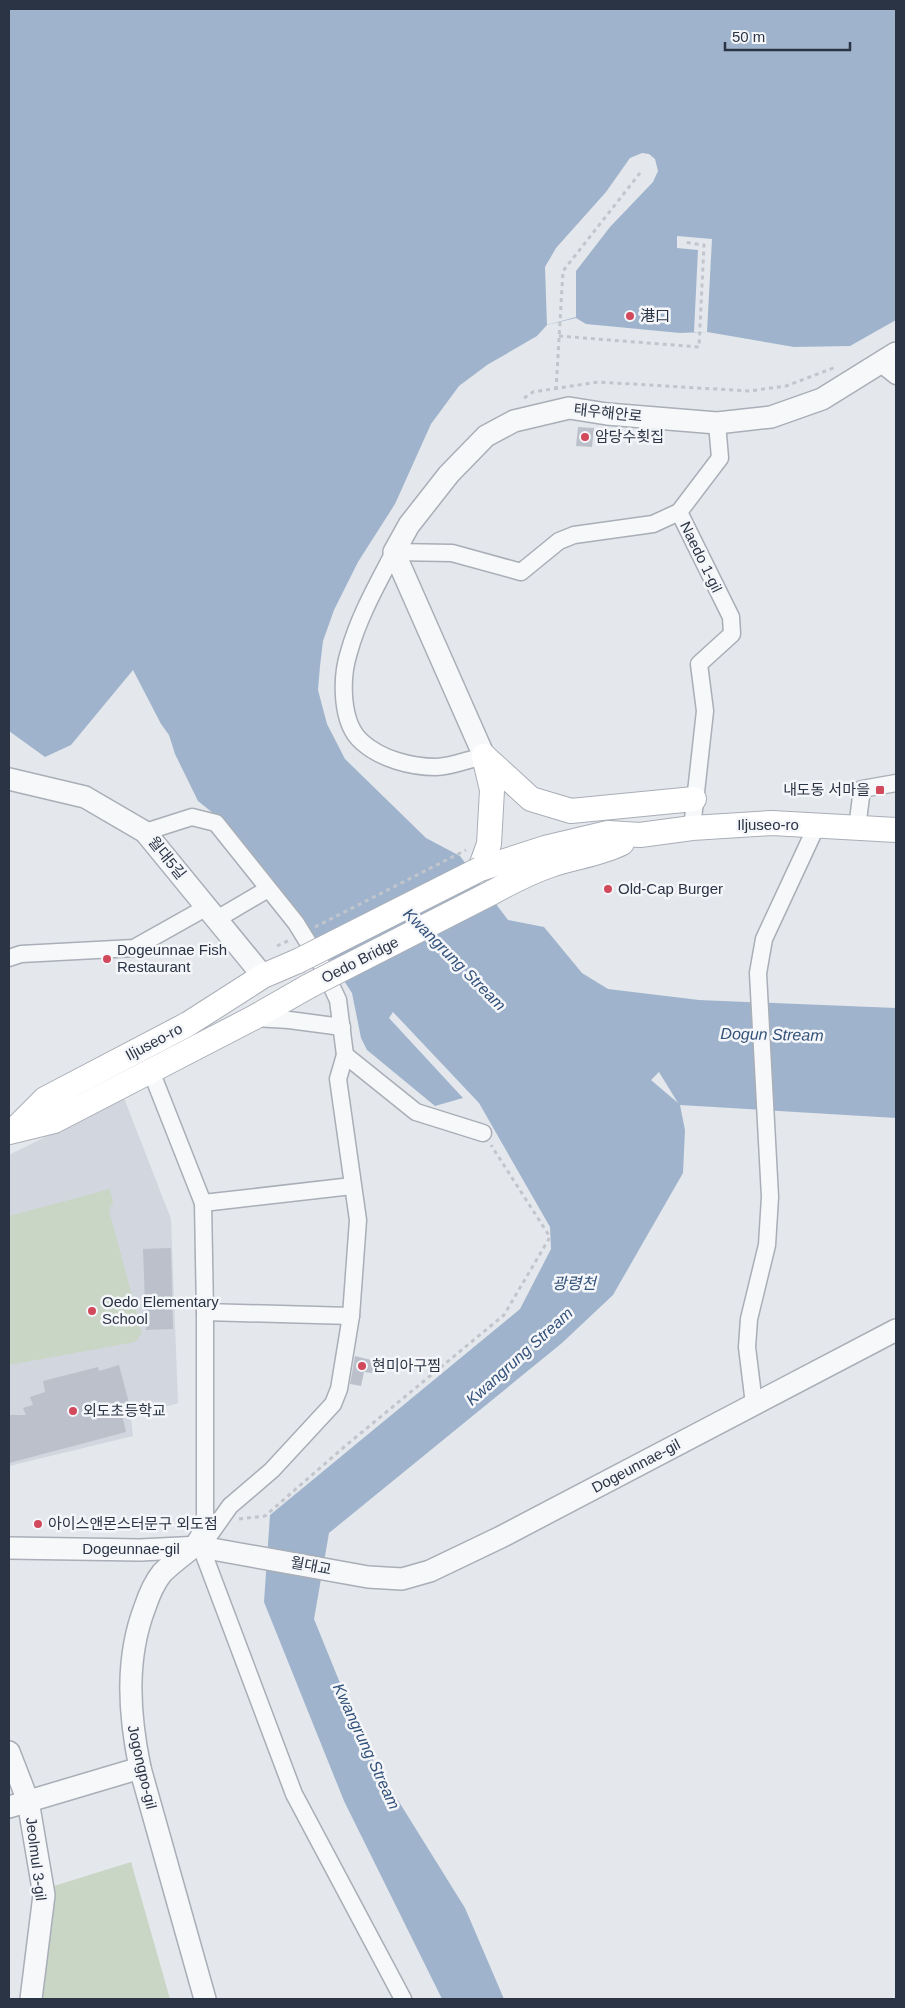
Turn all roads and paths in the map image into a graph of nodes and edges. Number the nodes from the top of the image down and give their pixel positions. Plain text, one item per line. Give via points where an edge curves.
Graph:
1 (640, 173) dead end
2 (683, 242) dead end
3 (559, 336) junction
4 (891, 364) edge
5 (838, 366) dead end
6 (556, 389) junction
7 (518, 402) dead end
8 (555, 410) junction
9 (717, 423) junction
10 (679, 512) junction
11 (394, 552) junction
12 (484, 756) junction
13 (9, 779) edge
14 (896, 783) edge
15 (694, 799) junction
16 (817, 825) junction
17 (692, 828) junction
18 (857, 828) junction
19 (896, 830) edge
20 (145, 832) junction
21 (640, 835) junction
22 (468, 845) dead end
23 (480, 869) junction
24 (268, 889) junction
25 (491, 893) joint
26 (212, 913) junction
27 (306, 932) dead end
28 (9, 958) edge
29 (298, 962) joint
30 (263, 976) junction
31 (309, 986) joint
32 (253, 1018) junction
33 (342, 1028) junction
34 (345, 1055) junction
35 (151, 1071) junction
36 (12, 1131) edge
37 (483, 1133) joint
38 (352, 1186) junction
39 (203, 1203) junction
40 (205, 1312) junction
41 (351, 1316) junction
42 (896, 1330) edge
43 (754, 1404) junction
44 (218, 1521) junction
45 (9, 1548) edge
46 (196, 1548) junction
47 (253, 1555) joint
48 (368, 1577) joint
49 (9, 1752) edge
50 (140, 1768) junction
51 (18, 1804) edge
52 (31, 1999) edge
53 (205, 1999) edge
54 (404, 1999) edge

1 - 3 path via 564,271
2 - 3 path via 704,244 699,347
3 - 6 path
4 - 9 street, 태우해안로 via 814,402 771,418
5 - 6 path via 786,386 749,391 598,382
6 - 7 path via 533,392
6 - 8 path
8 - 9 street, 태우해안로 via 569,408
8 - 11 street, 태우해안로 via 514,421 486,436 449,474 409,525
9 - 10 street via 720,458
10 - 11 street, Naedo 1-gil via 653,524 559,541 521,572 452,553
10 - 15 street, Naedo 1-gil via 730,617 732,634 699,664 705,711
11 - 12 street
11 - 12 street, 태우해안로 via 362,614 348,654 343,693 348,718 361,742 396,762 437,767
12 - 15 main road via 531,799 571,811
12 - 23 main road via 492,790 489,844
13 - 20 street, 월대5길 via 85,797
14 - 18 street via 862,789
15 - 17 street, Naedo 1-gil
16 - 17 main road, Iljuseo-ro via 772,823
16 - 18 main road, Iljuseo-ro
16 - 43 street via 764,939 758,973 770,1197 767,1246 748,1319
17 - 21 main road, Iljuseo-ro
18 - 19 main road, Iljuseo-ro
20 - 24 street via 192,817 216,823
20 - 26 street, 월대5길
21 - 23 main road, Iljuseo-ro via 608,833 544,848
21 - 25 main road, Iljuseo-ro via 609,849 552,865
22 - 27 path via 465,851
23 - 29 main road, Oedo Bridge, bridge
24 - 26 street
24 - 33 street via 296,923 320,962 338,1000
25 - 31 main road, Oedo Bridge, bridge
26 - 28 street via 134,948 21,954
26 - 30 street, 월대5길
29 - 30 main road, Iljuseo-ro
30 - 36 main road, Iljuseo-ro via 188,1024 45,1099
31 - 32 main road, Iljuseo-ro
32 - 33 street
32 - 35 main road, Iljuseo-ro
33 - 34 street
34 - 37 street via 416,1112
34 - 38 street via 338,1079
35 - 36 main road, Iljuseo-ro via 54,1121
35 - 39 street
37 - 44 path via 550,1237 504,1315 265,1516
38 - 39 street
38 - 41 street via 358,1220
39 - 40 street
40 - 41 street
40 - 46 street via 205,1524
41 - 44 street via 339,1389 333,1404 272,1470 230,1506
42 - 43 street, Dogeunnae-gil
43 - 48 street, Dogeunnae-gil via 430,1571 402,1579
44 - 46 street
45 - 46 street, Dogeunnae-gil
46 - 47 street, Dogeunnae-gil
46 - 50 street, Jogongpo-gil via 162,1573 151,1589 134,1645 130,1686 132,1732
46 - 54 street via 294,1794
47 - 48 street, 월대교
49 - 51 street, Jeolmul 3-gil
50 - 51 street
50 - 53 street, Jogongpo-gil
51 - 52 street, Jeolmul 3-gil via 44,1895

